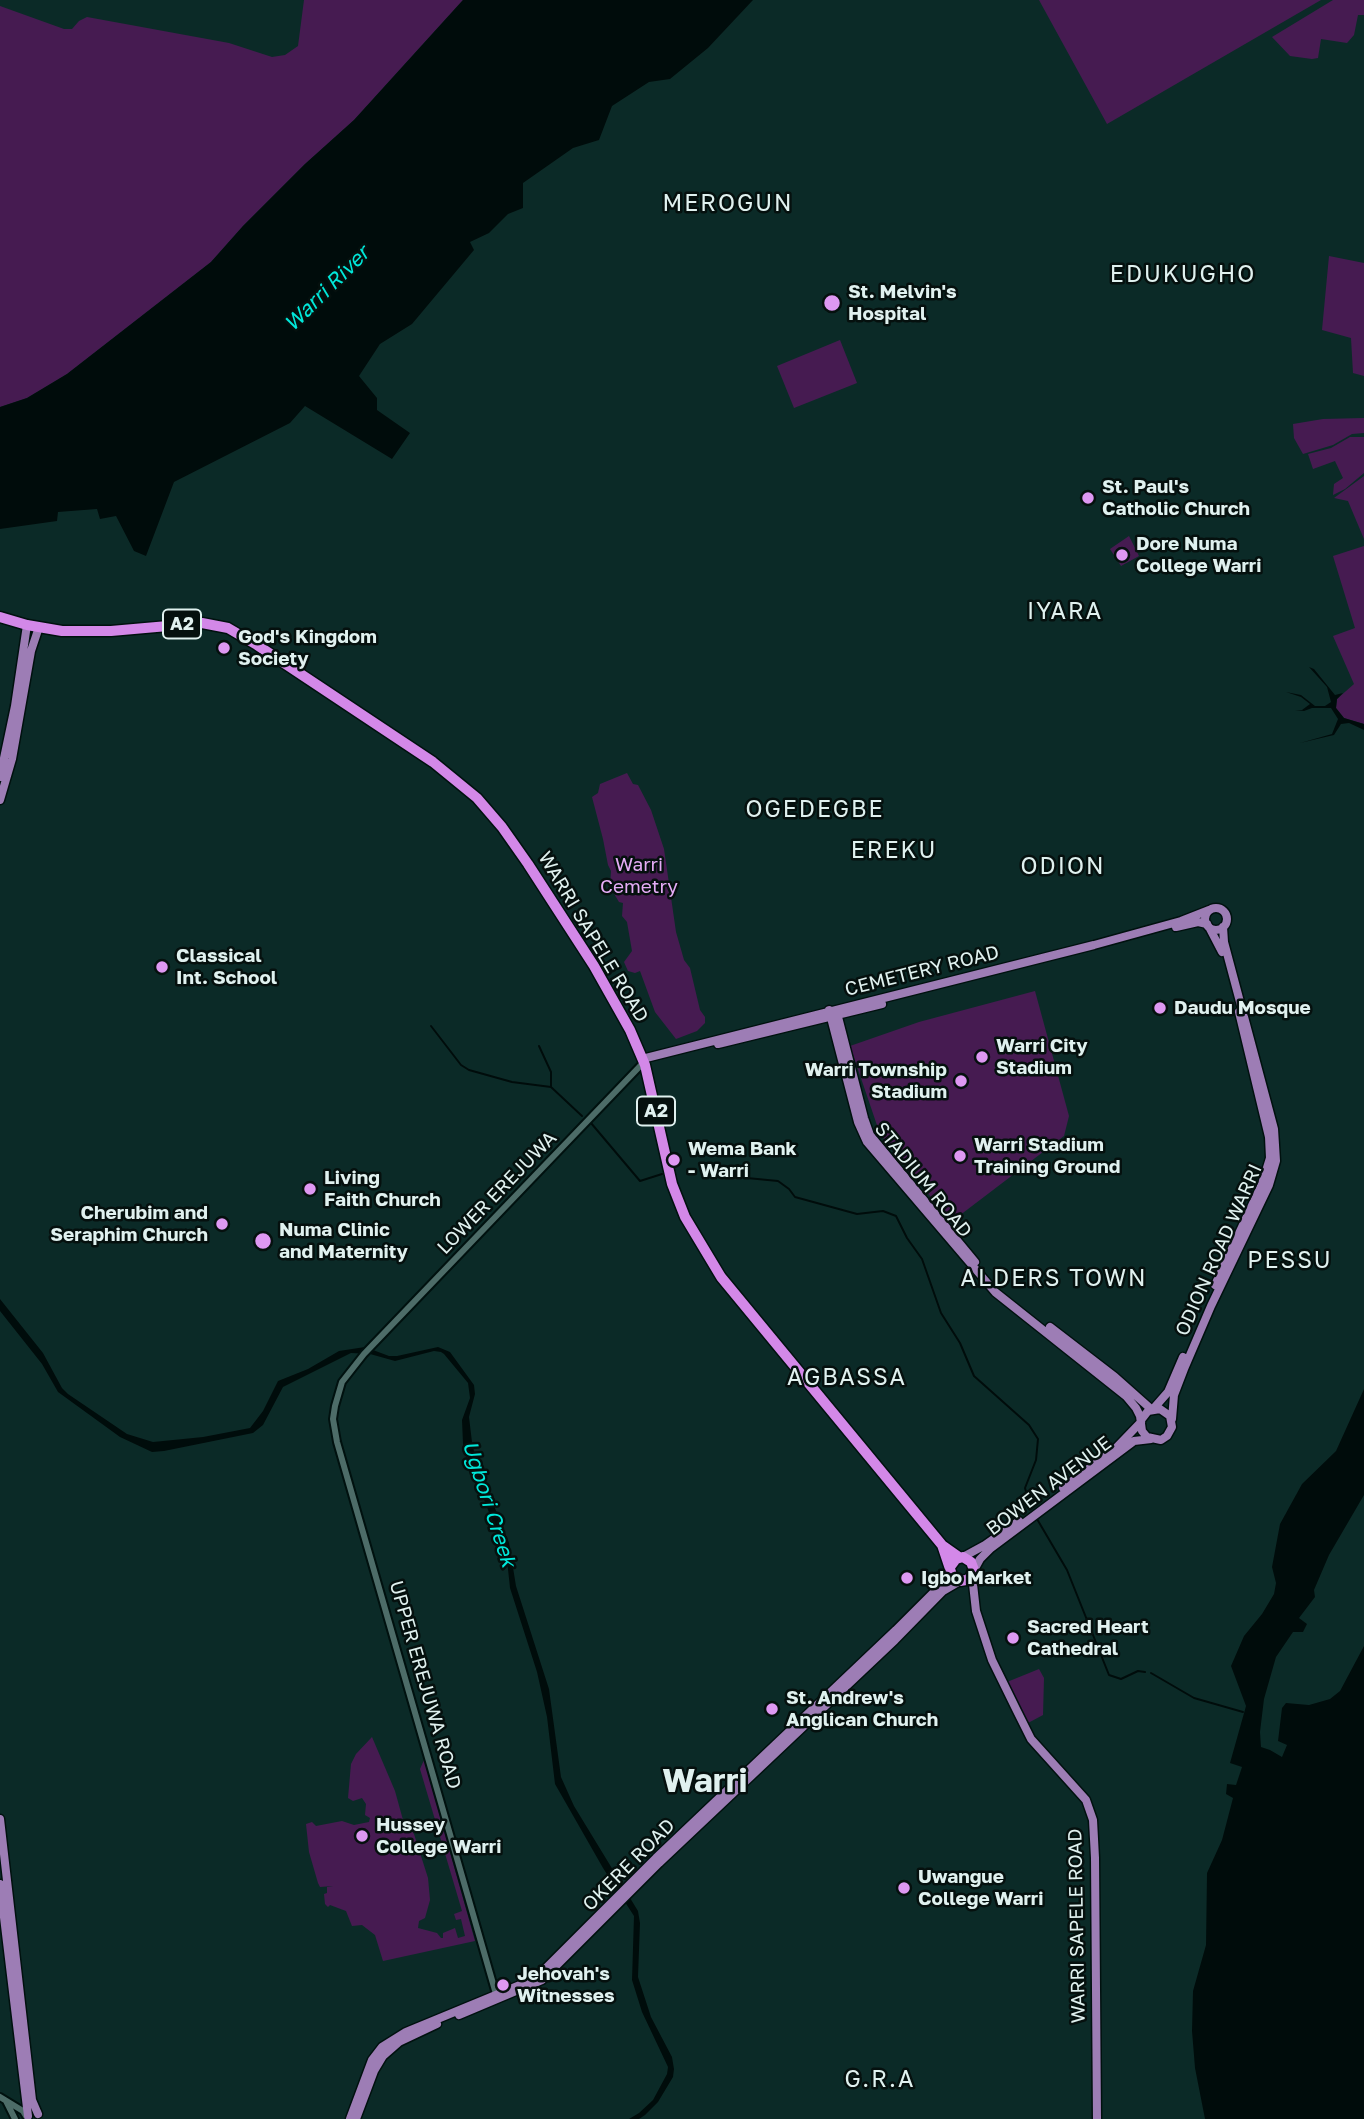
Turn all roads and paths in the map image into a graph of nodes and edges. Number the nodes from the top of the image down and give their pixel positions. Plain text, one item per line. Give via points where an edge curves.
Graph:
1 (0, 617) edge
2 (27, 625) junction
3 (39, 627) junction
4 (0, 777) edge
5 (0, 800) edge
6 (1209, 911) junction
7 (1208, 926) junction
8 (1223, 927) junction
9 (833, 1012) junction
10 (643, 1062) junction
11 (364, 1354) joint
12 (1153, 1409) junction
13 (1141, 1421) junction
14 (1172, 1422) junction
15 (1151, 1439) junction
16 (942, 1545) junction
17 (961, 1557) junction
18 (950, 1569) junction
19 (967, 1577) junction
20 (0, 1819) edge
21 (0, 1885) edge
22 (623, 1895) junction
23 (496, 1994) junction
24 (3, 2099) edge
25 (29, 2101) junction
26 (26, 2117) edge
27 (43, 2117) edge
28 (15, 2119) edge
29 (350, 2119) edge
30 (356, 2119) edge
31 (1097, 2119) edge

1 - 2 highway, WARRI SAPELE ROAD / A2
2 - 3 highway, WARRI SAPELE ROAD / A2
2 - 4 main road
3 - 5 main road
3 - 10 highway, WARRI SAPELE ROAD / A2 via 86,632 217,624 257,645 433,762 477,798 514,842 619,1008
6 - 7 main road via 1205,917
6 - 8 main road via 1224,911
6 - 9 main road, CEMETERY ROAD
7 - 8 main road
7 - 9 main road, CEMETERY ROAD via 1189,924
7 - 12 main road, ODION ROAD WARRI via 1231,979 1270,1158 1168,1392
8 - 14 main road, ODION ROAD WARRI via 1274,1129 1276,1161 1176,1387
9 - 10 main road, CEMETERY ROAD
9 - 12 main road, STADIUM ROAD via 866,1127 876,1145 1002,1290
9 - 13 main road, STADIUM ROAD via 858,1122 867,1142 985,1281 1108,1380 1132,1403
10 - 11 street, LOWER EREJUWA
10 - 16 highway, WARRI SAPELE ROAD / A2 via 672,1184 685,1217 721,1277
11 - 23 street, UPPER EREJUWA ROAD via 342,1382 335,1406 335,1431
12 - 13 main road
12 - 14 main road via 1166,1411
13 - 15 main road via 1142,1431
13 - 17 main road, BOWEN AVENUE via 1107,1455 985,1545
14 - 15 main road via 1167,1436
15 - 19 main road, BOWEN AVENUE via 1134,1441 991,1548
16 - 17 highway, WARRI SAPELE ROAD / A2
16 - 18 highway, WARRI SAPELE ROAD / A2
17 - 18 highway
17 - 19 highway via 970,1560
18 - 19 highway via 953,1577
18 - 22 main road, OKERE ROAD via 941,1585 896,1630
19 - 22 main road, OKERE ROAD via 943,1591
19 - 31 main road, WARRI SAPELE ROAD via 992,1660 1031,1739 1086,1800 1093,1820
20 - 25 main road
21 - 25 main road
22 - 23 main road, OKERE ROAD via 542,1972
22 - 30 main road, OKERE ROAD via 542,1980 390,2048 374,2071
23 - 29 main road, OKERE ROAD via 382,2047 372,2060
24 - 26 street
24 - 28 street
25 - 26 main road
25 - 27 main road
26 - 27 main road

